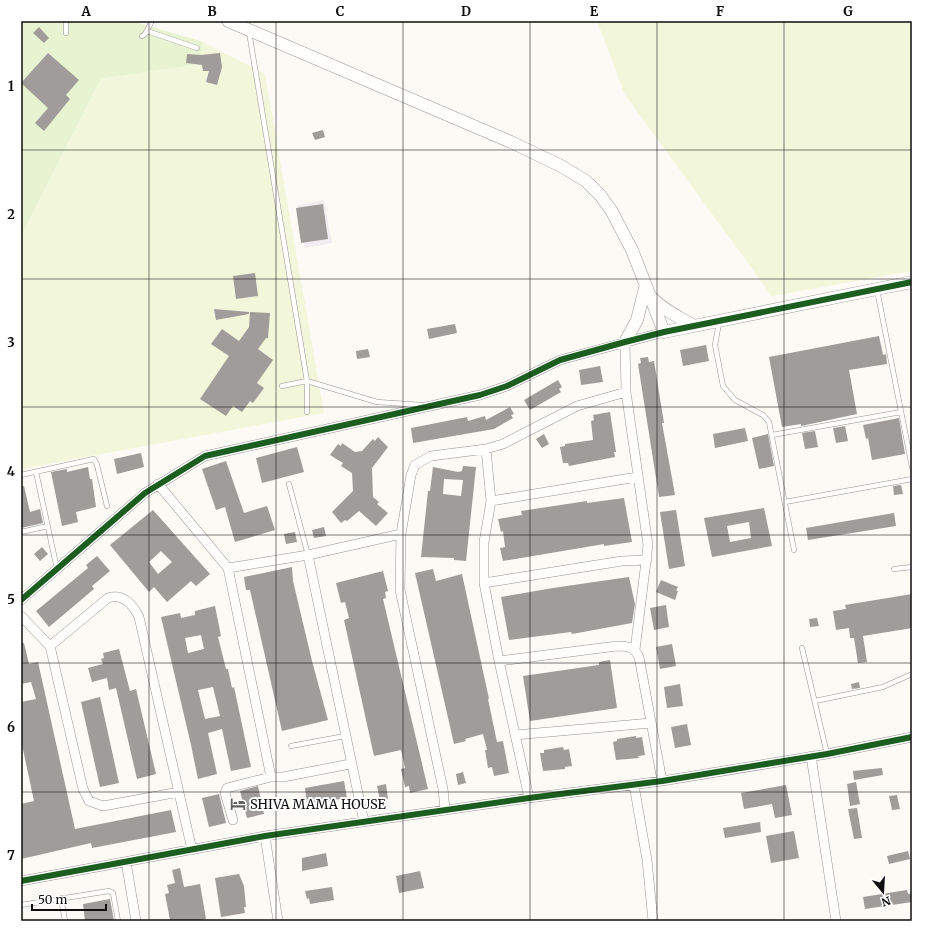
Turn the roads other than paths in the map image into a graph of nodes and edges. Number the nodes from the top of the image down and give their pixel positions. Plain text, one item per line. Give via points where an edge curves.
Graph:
1 (66, 21) edge
2 (152, 21) edge
3 (228, 21) edge
4 (249, 29) junction
5 (148, 31) junction
6 (66, 33) dead end
7 (142, 36) dead end
8 (197, 48) dead end
9 (912, 282) edge
10 (877, 289) junction
11 (646, 290) junction
12 (719, 320) junction
13 (694, 326) junction
14 (664, 332) junction
15 (625, 342) junction
16 (307, 381) junction
17 (282, 386) dead end
18 (626, 392) junction
19 (436, 406) junction
20 (307, 412) dead end
21 (901, 412) junction
22 (772, 435) junction
23 (486, 449) junction
24 (912, 467) edge
25 (36, 472) junction
26 (21, 475) edge
27 (637, 477) junction
28 (912, 479) edge
29 (158, 484) junction
30 (289, 484) dead end
31 (491, 501) junction
32 (785, 502) junction
33 (107, 506) dead end
34 (48, 526) junction
35 (21, 532) edge
36 (401, 534) junction
37 (794, 550) dead end
38 (308, 555) junction
39 (647, 560) junction
40 (912, 567) edge
41 (228, 568) junction
42 (57, 569) junction
43 (894, 569) dead end
44 (484, 583) junction
45 (21, 600) edge
46 (21, 616) edge
47 (50, 646) junction
48 (802, 648) dead end
49 (635, 650) junction
50 (498, 661) junction
51 (912, 674) edge
52 (815, 701) junction
53 (651, 723) junction
54 (515, 735) junction
55 (345, 736) junction
56 (912, 737) edge
57 (291, 746) dead end
58 (827, 754) junction
59 (810, 756) junction
60 (350, 764) junction
61 (272, 777) junction
62 (662, 781) junction
63 (634, 785) junction
64 (179, 792) junction
65 (529, 798) junction
66 (445, 810) junction
67 (233, 820) dead end
68 (364, 822) junction
69 (265, 836) junction
70 (192, 850) junction
71 (126, 862) junction
72 (21, 880) edge
73 (61, 898) junction
74 (21, 905) edge
75 (66, 921) edge
76 (118, 921) edge
77 (136, 921) edge
78 (278, 921) edge
79 (653, 921) edge
80 (836, 921) edge

1 - 6 lane
2 - 5 lane
3 - 4 street
4 - 11 street via 511,142 586,181 611,210 632,250
4 - 16 lane
5 - 7 lane
5 - 8 lane
9 - 10 street
10 - 12 street
10 - 21 lane
11 - 13 street via 658,304
11 - 14 street
11 - 15 street via 637,320
12 - 13 street
12 - 22 lane via 716,345 723,386 735,400 766,418
13 - 14 street
14 - 15 street
15 - 18 street
15 - 19 street via 560,360 507,386
16 - 17 lane
16 - 19 lane via 377,402
16 - 20 lane
18 - 23 street via 577,406 503,444
18 - 27 street
19 - 29 street via 205,456
21 - 22 lane
21 - 24 lane
22 - 32 lane
23 - 31 street
23 - 36 street via 432,456 415,465
25 - 26 lane
25 - 33 lane via 94,459
25 - 34 lane
27 - 31 street
27 - 39 street via 648,545
28 - 32 lane
29 - 41 street
29 - 42 street
30 - 38 lane
31 - 44 street via 484,542
32 - 37 lane
34 - 35 lane
34 - 42 lane
36 - 38 street
36 - 66 street via 400,590 443,789
38 - 41 street
38 - 55 street
39 - 44 street via 622,561
39 - 49 street
40 - 43 lane
41 - 61 street
42 - 45 street
44 - 50 street
46 - 47 street
47 - 64 street via 83,789 89,801 103,806
47 - 64 street via 108,598 123,597 132,606 140,617
48 - 52 lane
49 - 50 street via 627,646 618,646
49 - 53 street via 639,657
50 - 54 street
51 - 52 lane via 883,687
52 - 58 lane
53 - 54 street
53 - 62 street
54 - 65 street
55 - 57 lane
55 - 60 street
56 - 58 street
58 - 59 street
59 - 62 street
59 - 80 street
60 - 61 street
60 - 68 street
61 - 67 street via 227,788 225,793
62 - 63 street
63 - 65 street
63 - 79 street via 647,860
64 - 70 street
65 - 66 street
66 - 68 street
68 - 69 street
69 - 70 street
69 - 78 street
70 - 71 street
71 - 72 street
71 - 77 street
73 - 74 lane
73 - 75 lane
73 - 76 lane via 109,891 113,893

